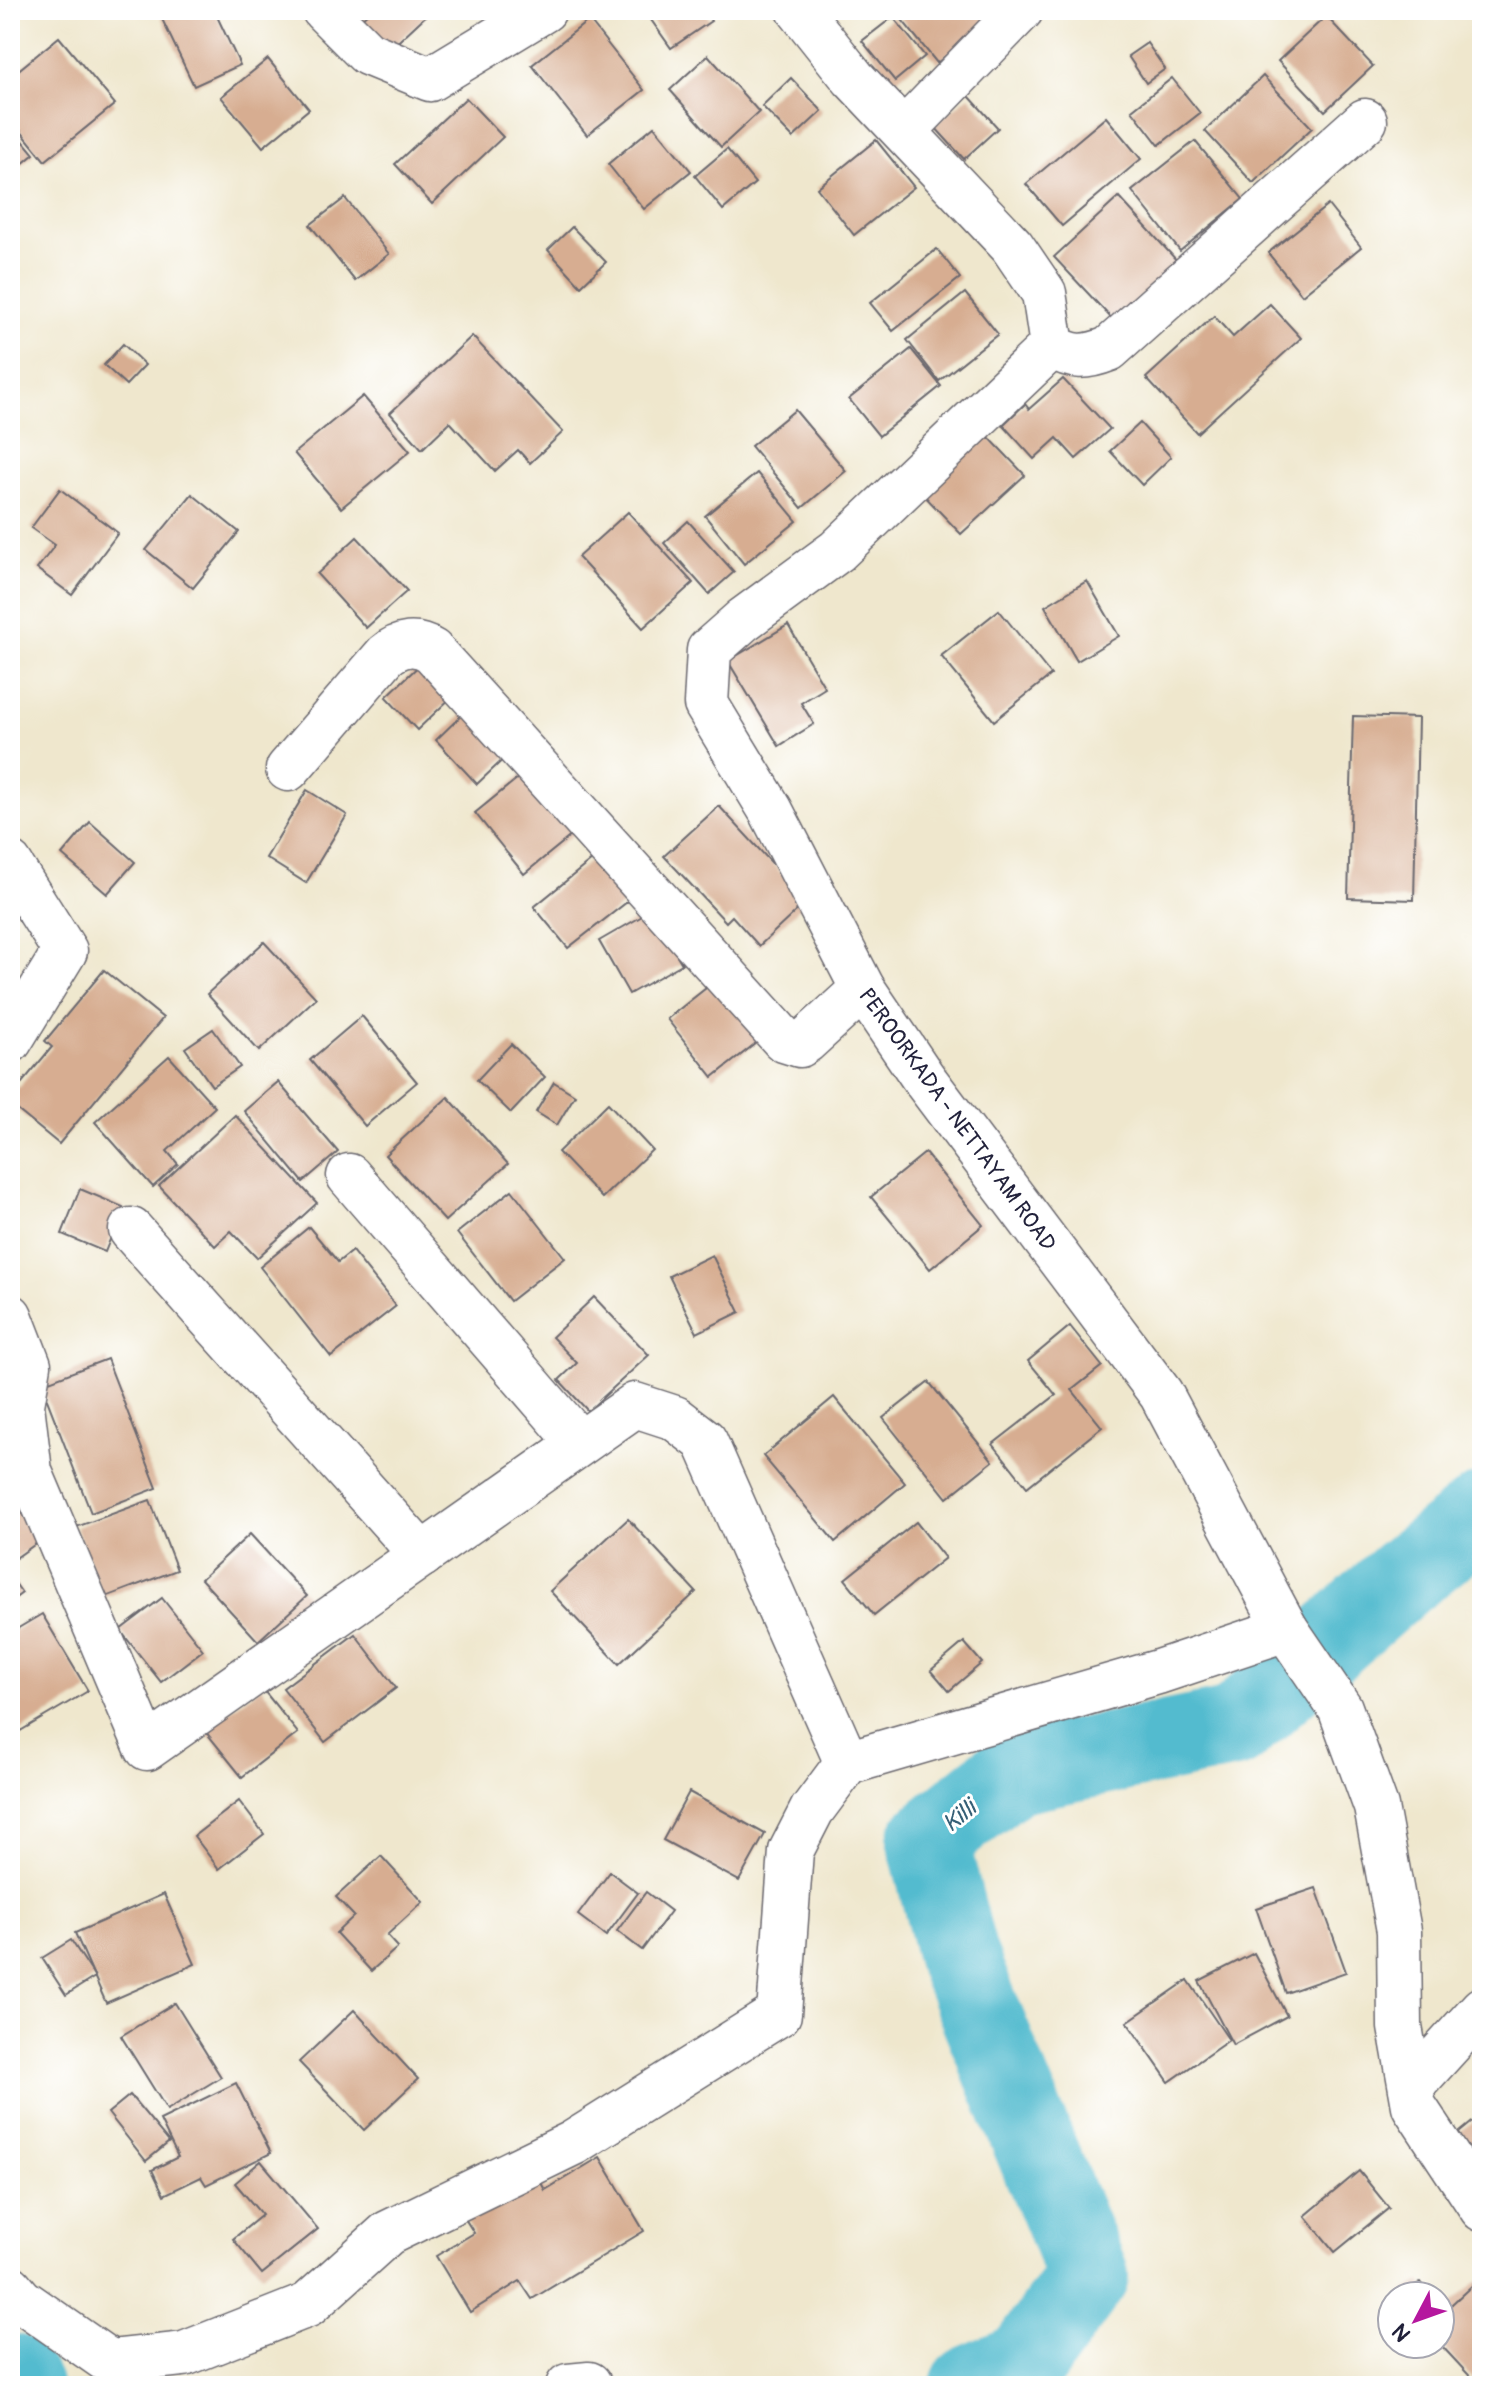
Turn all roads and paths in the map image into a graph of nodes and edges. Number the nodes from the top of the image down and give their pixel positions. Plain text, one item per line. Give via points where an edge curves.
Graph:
1 (324, 10) edge
2 (544, 10) edge
3 (799, 10) edge
4 (1021, 10) edge
5 (1365, 121) dead end
6 (904, 131) junction
7 (1052, 346) junction
8 (288, 769) dead end
9 (10, 864) edge
10 (863, 989) junction
11 (10, 1041) edge
12 (349, 1176) dead end
13 (131, 1230) dead end
14 (10, 1316) edge
15 (579, 1442) junction
16 (422, 1555) junction
17 (1286, 1629) junction
18 (847, 1763) junction
19 (1482, 2009) edge
20 (1411, 2087) junction
21 (1482, 2209) edge
22 (10, 2287) edge
23 (151, 2357) junction
24 (184, 2386) edge

1 - 2 street via 367,53 430,79
3 - 6 street
4 - 6 street
5 - 7 street via 1109,349 1087,357 1068,356
6 - 7 street via 1012,246 1044,293
7 - 10 street, PEROORKADA - NETTAYAM ROAD via 837,551 709,650 706,704 771,811
8 - 10 street via 386,655 401,646 421,645 432,651 784,1040 796,1045 806,1041
9 - 11 street via 65,951
10 - 17 street, PEROORKADA - NETTAYAM ROAD via 924,1079 1161,1394
12 - 15 street
13 - 16 street
14 - 16 street via 29,1365 22,1405 30,1472 147,1748
15 - 16 street
15 - 18 street via 635,1405 675,1418 705,1441
17 - 18 street
17 - 20 street, PEROORKADA - NETTAYAM ROAD via 1340,1708 1376,1807 1399,1931 1400,2027
18 - 23 street via 812,1810 791,1851 779,2014 573,2143 388,2233 308,2305 184,2354
19 - 20 street
20 - 21 street, PEROORKADA - NETTAYAM ROAD via 1414,2106
22 - 23 street via 110,2362
23 - 24 street

